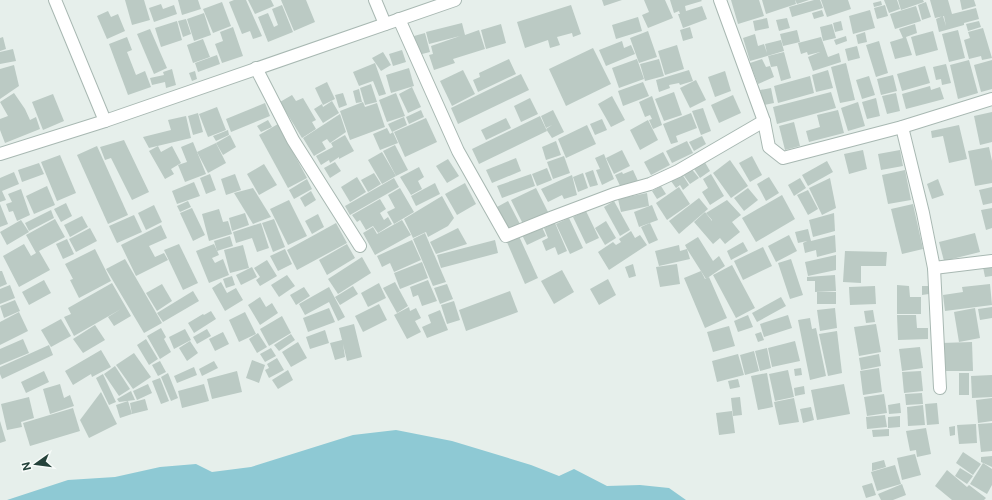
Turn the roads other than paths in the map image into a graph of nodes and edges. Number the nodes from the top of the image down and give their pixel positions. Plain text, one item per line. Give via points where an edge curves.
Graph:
1 (55, 0) edge
2 (375, 0) edge
3 (455, 0) edge
4 (720, 0) edge
5 (399, 19) junction
6 (385, 24) junction
7 (256, 68) junction
8 (992, 99) edge
9 (105, 121) junction
10 (764, 121) junction
11 (902, 127) junction
12 (0, 154) edge
13 (360, 246) dead end
14 (992, 261) edge
15 (934, 268) junction
16 (940, 388) dead end

1 - 9 street
2 - 6 street
3 - 5 street
4 - 10 street
5 - 6 street
5 - 10 street via 458,152 506,236 614,194 650,184
6 - 7 street
7 - 9 street
7 - 13 street via 293,140
8 - 11 street
9 - 12 street
10 - 11 street via 769,147 783,158
11 - 15 street
14 - 15 street
15 - 16 street

